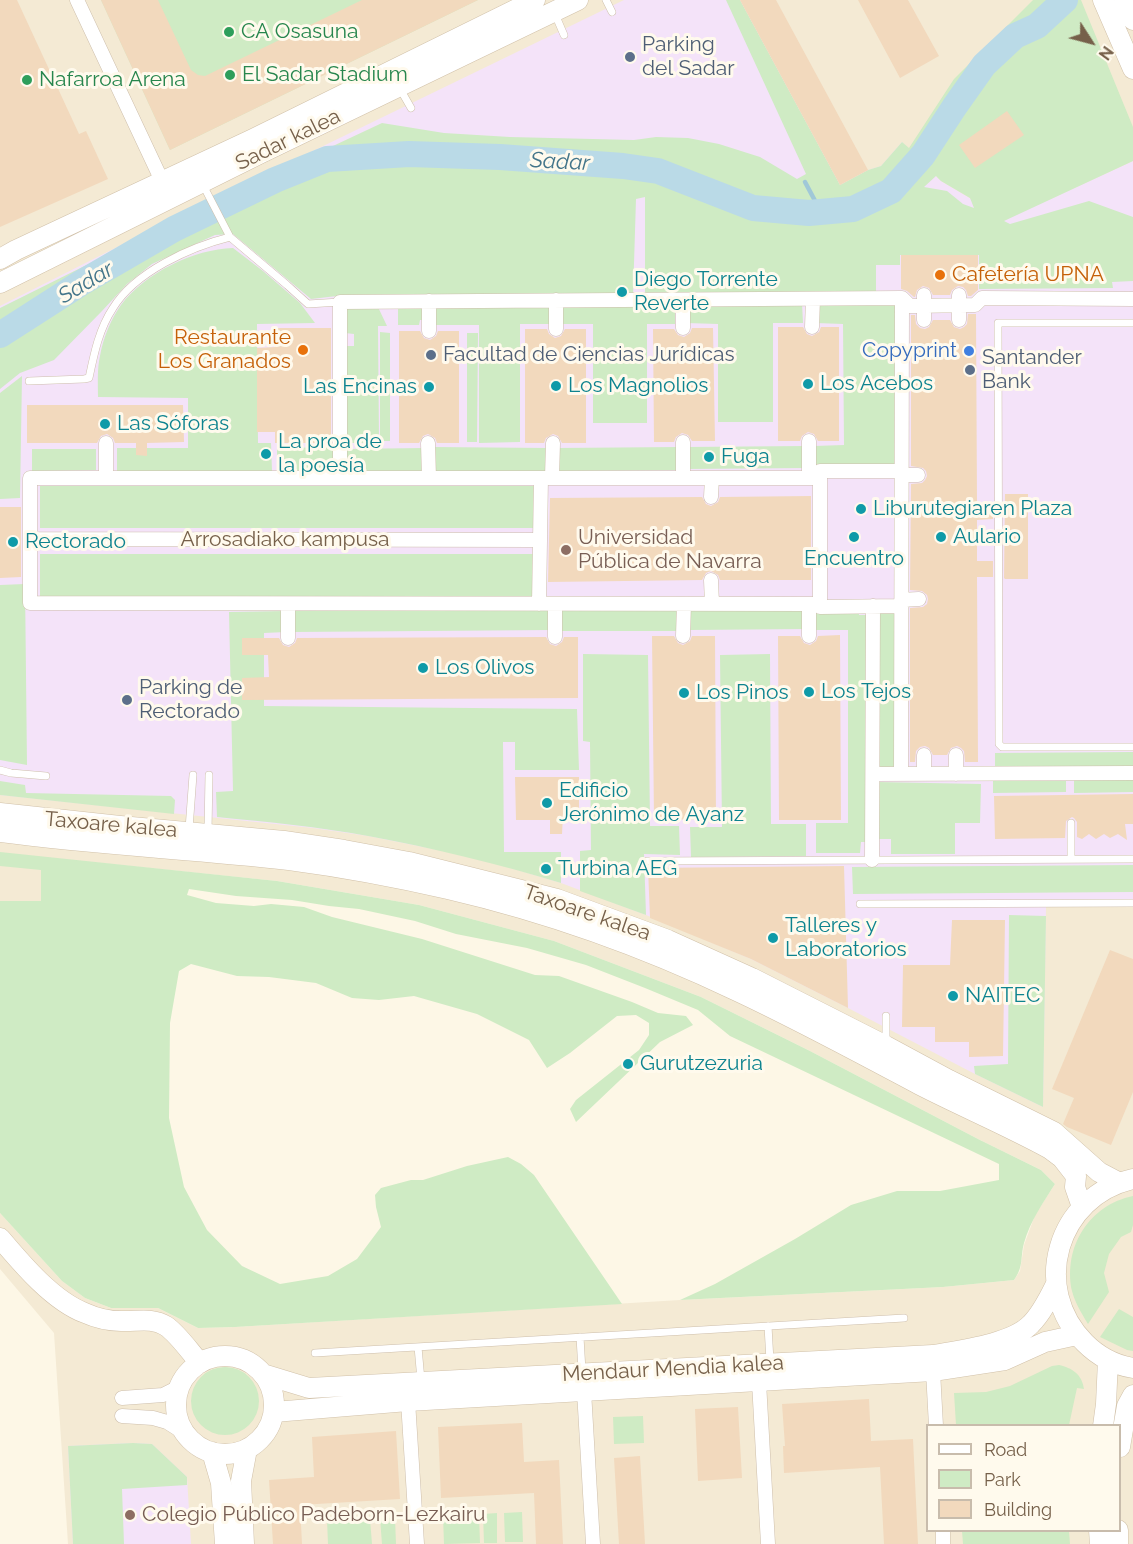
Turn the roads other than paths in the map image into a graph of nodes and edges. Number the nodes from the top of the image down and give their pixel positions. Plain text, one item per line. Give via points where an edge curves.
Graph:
1 (77, 0) edge
2 (536, 0) edge
3 (578, 0) edge
4 (606, 0) edge
5 (1125, 0) edge
6 (1106, 6) edge
7 (554, 12) junction
8 (612, 12) dead end
9 (1133, 20) edge
10 (564, 35) dead end
11 (1133, 69) edge
12 (399, 87) junction
13 (411, 108) dead end
14 (162, 181) junction
15 (201, 182) junction
16 (230, 237) junction
17 (0, 259) edge
18 (0, 283) edge
19 (902, 298) junction
20 (813, 299) junction
21 (1133, 299) edge
22 (556, 300) junction
23 (683, 300) junction
24 (924, 300) junction
25 (429, 301) junction
26 (340, 302) junction
27 (924, 320) dead end
28 (1133, 322) edge
29 (813, 327) dead end
30 (683, 328) dead end
31 (556, 329) dead end
32 (429, 331) dead end
33 (29, 381) dead end
34 (809, 441) dead end
35 (106, 442) dead end
36 (683, 442) dead end
37 (428, 443) dead end
38 (553, 443) dead end
39 (902, 473) junction
40 (918, 475) dead end
41 (106, 478) junction
42 (340, 478) junction
43 (429, 478) junction
44 (546, 478) junction
45 (683, 478) junction
46 (712, 478) junction
47 (815, 478) junction
48 (711, 497) dead end
49 (30, 539) junction
50 (539, 540) junction
51 (711, 580) dead end
52 (919, 599) dead end
53 (901, 603) junction
54 (288, 604) junction
55 (539, 604) junction
56 (555, 604) junction
57 (684, 604) junction
58 (712, 604) junction
59 (814, 604) junction
60 (873, 606) junction
61 (683, 636) dead end
62 (809, 636) dead end
63 (555, 637) dead end
64 (288, 638) dead end
65 (1133, 747) edge
66 (924, 755) dead end
67 (956, 755) dead end
68 (0, 770) edge
69 (1133, 773) edge
70 (873, 774) junction
71 (901, 774) junction
72 (924, 774) junction
73 (956, 774) junction
74 (193, 775) dead end
75 (209, 775) dead end
76 (45, 776) dead end
77 (0, 813) edge
78 (1071, 824) dead end
79 (0, 832) edge
80 (199, 833) junction
81 (1071, 859) junction
82 (1133, 859) edge
83 (872, 860) junction
84 (647, 861) dead end
85 (1133, 903) edge
86 (860, 904) dead end
87 (886, 1016) dead end
88 (886, 1046) junction
89 (1125, 1181) edge
90 (1082, 1207) junction
91 (0, 1238) edge
92 (1056, 1284) junction
93 (904, 1318) dead end
94 (768, 1326) junction
95 (1077, 1335) junction
96 (580, 1337) junction
97 (418, 1347) junction
98 (315, 1353) dead end
99 (1107, 1360) junction
100 (200, 1363) junction
101 (770, 1364) junction
102 (1133, 1368) edge
103 (933, 1371) junction
104 (263, 1374) junction
105 (421, 1382) junction
106 (759, 1382) junction
107 (583, 1383) junction
108 (181, 1386) junction
109 (1133, 1395) edge
110 (122, 1398) joint
111 (408, 1401) junction
112 (274, 1412) junction
113 (122, 1416) joint
114 (936, 1424) edge
115 (1103, 1424) edge
116 (186, 1434) junction
117 (1121, 1437) edge
118 (247, 1449) junction
119 (212, 1452) junction
120 (225, 1544) edge
121 (244, 1544) edge
122 (417, 1544) edge
123 (593, 1544) edge
124 (768, 1544) edge

1 - 14 street
2 - 14 street, Sadar kalea
3 - 7 street, Sadar kalea
4 - 8 lane
5 - 9 street
6 - 11 street
7 - 10 lane
7 - 12 street, Sadar kalea
12 - 13 lane
12 - 15 street, Sadar kalea
14 - 17 street, Sadar kalea
15 - 16 lane
15 - 18 street, Sadar kalea
16 - 26 lane via 308,304
16 - 33 lane via 171,260 122,295 101,332 89,378
19 - 20 street
19 - 24 street via 910,306
19 - 39 street
20 - 23 street
20 - 29 street
21 - 24 street via 982,298 975,305 959,307
22 - 23 street
22 - 25 street
22 - 31 street
23 - 30 street
24 - 27 street
25 - 26 street
25 - 32 street
26 - 42 street
28 - 65 lane via 998,323 1002,505 1000,746
34 - 47 street
35 - 41 street
36 - 45 street
37 - 43 street
38 - 44 street
39 - 40 street
39 - 47 street via 820,471
39 - 53 street
41 - 42 street
41 - 49 street via 30,478
42 - 43 street
43 - 44 street
44 - 45 street
44 - 50 street
45 - 46 street
46 - 47 street
46 - 48 street
47 - 59 street
49 - 50 street, Arrosadiako kampusa
49 - 54 street via 30,603
50 - 55 street
51 - 58 street
52 - 53 street
53 - 60 street
53 - 71 street
54 - 55 street
54 - 64 street
55 - 56 street
56 - 57 street
56 - 63 street
57 - 58 street
57 - 61 street
58 - 59 street
59 - 60 street
59 - 62 street
60 - 70 street
66 - 72 street
67 - 73 street
68 - 76 lane
69 - 73 street
70 - 71 street
70 - 83 street
71 - 72 street
72 - 73 street
74 - 80 lane
75 - 80 lane
77 - 80 street, Taxoare kalea
78 - 81 lane
79 - 90 street, Taxoare kalea via 342,868 541,914 635,947 736,990 1050,1149 1076,1176 1074,1188
80 - 88 street, Taxoare kalea via 284,841 410,862 557,900 668,940
81 - 82 lane
81 - 83 lane
83 - 84 lane
85 - 86 lane
87 - 88 lane
88 - 89 street, Taxoare kalea via 1054,1132 1099,1172
89 - 90 street via 1098,1192
90 - 92 street via 1066,1229 1057,1256
91 - 100 street via 26,1268 83,1313 101,1319 146,1320 165,1326
92 - 95 street via 1063,1311
92 - 101 street, Mendaur Mendia kalea via 1030,1326 983,1347 933,1355
93 - 94 lane
94 - 96 lane
94 - 101 lane
95 - 99 street
95 - 103 street, Mendaur Mendia kalea via 1045,1342 1005,1360
96 - 97 lane
96 - 107 lane
97 - 98 lane
97 - 105 lane
99 - 102 street
99 - 115 street
100 - 104 street via 227,1356 240,1358
100 - 108 street
101 - 107 street, Mendaur Mendia kalea
103 - 106 street, Mendaur Mendia kalea
103 - 114 street
104 - 105 street, Mendaur Mendia kalea via 309,1388
104 - 112 street via 274,1399
105 - 107 street, Mendaur Mendia kalea
106 - 107 street, Mendaur Mendia kalea
106 - 124 street
107 - 111 street, Mendaur Mendia kalea
107 - 123 street
108 - 110 street via 163,1395
108 - 116 street via 177,1411
109 - 117 street
110 - 113 lane
111 - 112 street, Mendaur Mendia kalea
111 - 122 street
112 - 118 street via 260,1440
113 - 116 street via 153,1418
116 - 119 street via 198,1446
118 - 119 street via 236,1453
118 - 121 street via 241,1481
119 - 120 street via 221,1483

